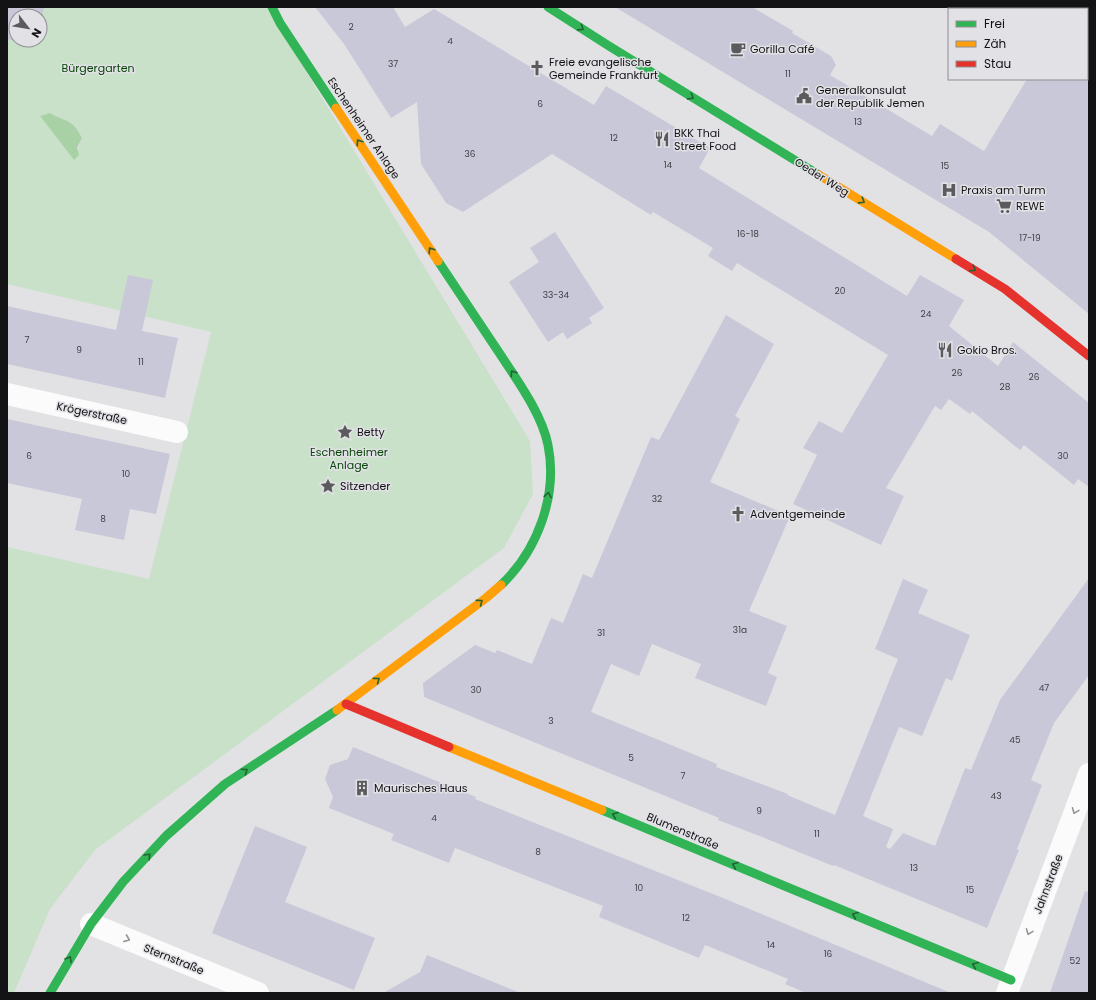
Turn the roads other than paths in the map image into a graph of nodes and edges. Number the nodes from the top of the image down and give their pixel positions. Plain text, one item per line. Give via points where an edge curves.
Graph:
1 (548, 7) edge
2 (277, 12) edge
3 (1089, 356) edge
4 (7, 394) edge
5 (178, 432) dead end
6 (346, 704) junction
7 (1089, 774) edge
8 (91, 924) junction
9 (1009, 987) edge
10 (50, 993) edge
11 (258, 993) edge

1 -> 3 street, Oeder Weg via 1005,289
6 -> 2 street, Eschenheimer Anlage via 486,598 524,559 546,510 550,465 548,444 527,395
4 - 5 street, Krögerstraße
8 -> 6 street, Eschenheimer Anlage via 123,882 166,836 225,784
9 -> 6 street, Blumenstraße
7 -> 9 street, Jahnstraße
10 -> 8 street, Eschenheimer Anlage
8 -> 11 street, Sternstraße

